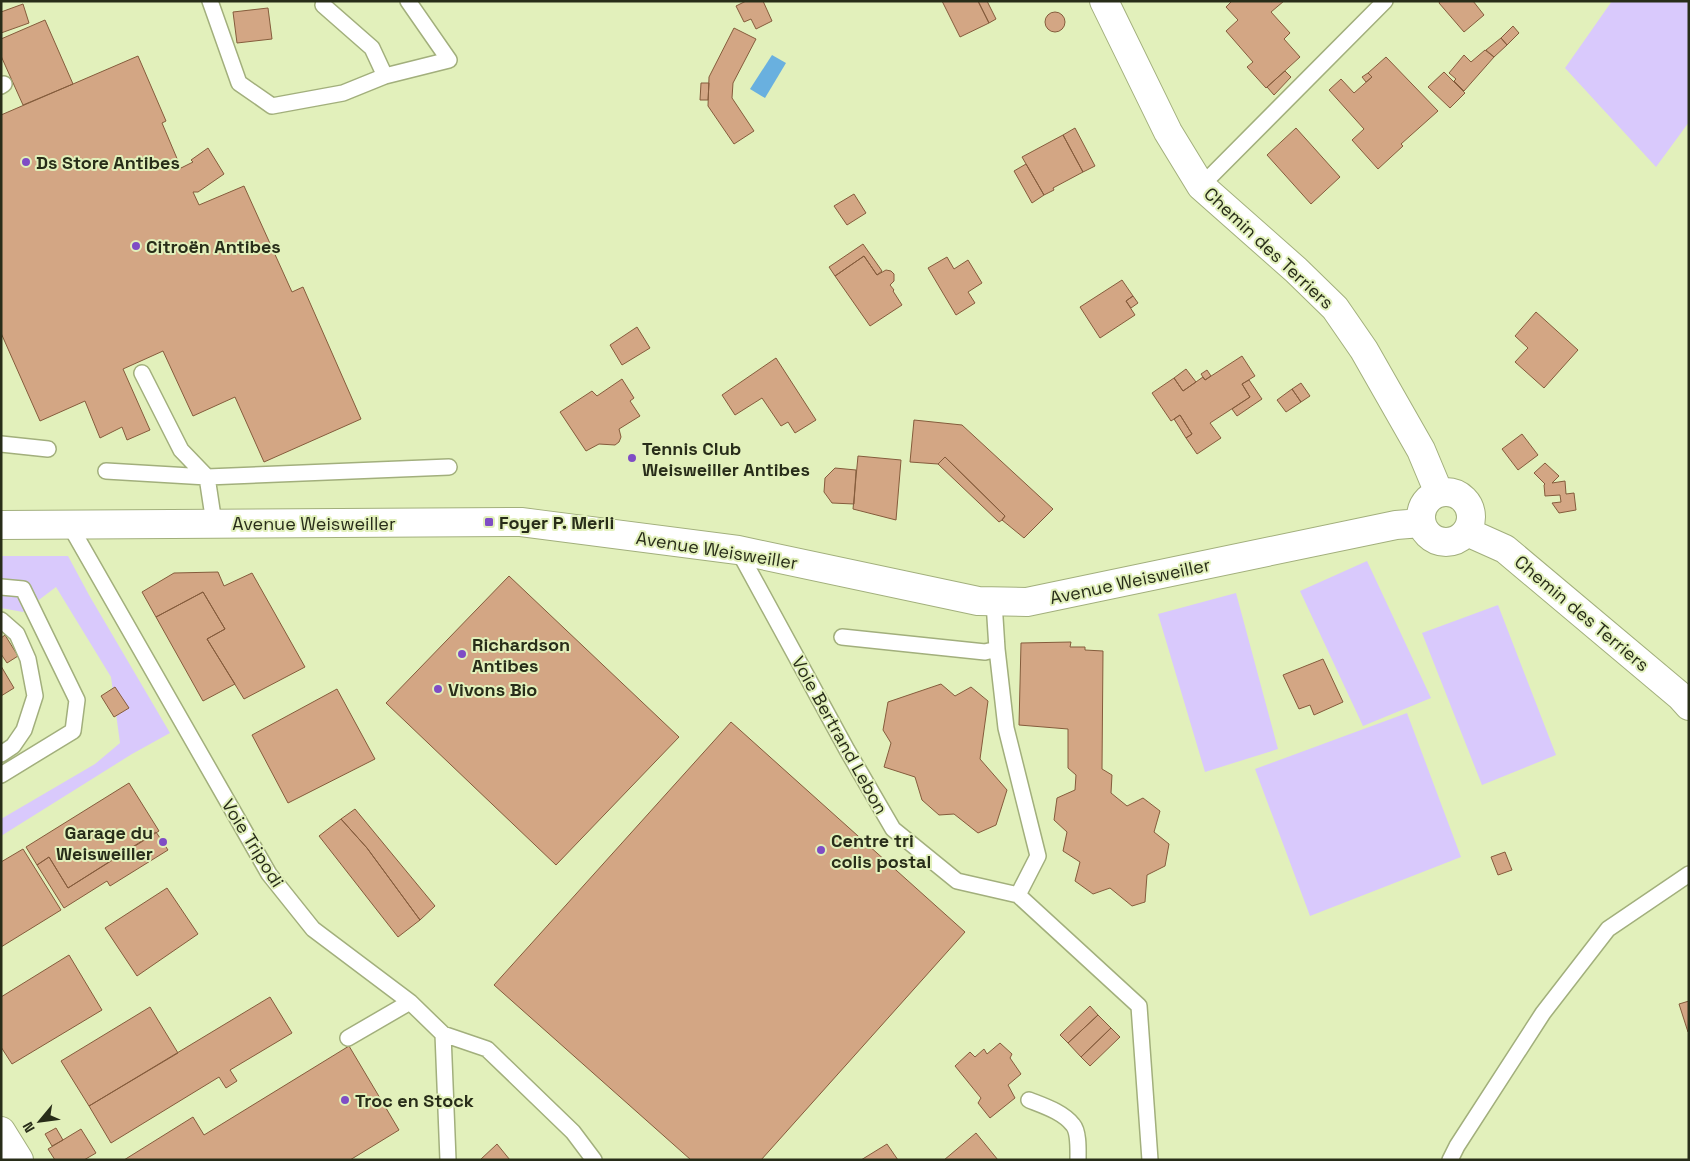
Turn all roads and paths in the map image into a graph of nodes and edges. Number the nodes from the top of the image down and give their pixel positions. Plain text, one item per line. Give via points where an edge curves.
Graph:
1 (210, 1) edge
2 (408, 1) edge
3 (1104, 1) edge
4 (1385, 1) edge
5 (323, 5) dead end
6 (385, 76) junction
7 (1201, 186) junction
8 (142, 373) dead end
9 (1, 444) edge
10 (48, 449) dead end
11 (449, 468) dead end
12 (106, 471) dead end
13 (207, 477) junction
14 (1439, 493) junction
15 (214, 523) junction
16 (1421, 523) junction
17 (70, 524) junction
18 (1, 525) edge
19 (1467, 532) junction
20 (738, 550) junction
21 (1, 587) edge
22 (994, 602) junction
23 (1, 620) edge
24 (842, 636) dead end
25 (997, 650) junction
26 (1689, 706) edge
27 (1, 754) edge
28 (1, 775) edge
29 (1689, 874) edge
30 (1018, 896) junction
31 (410, 1002) junction
32 (443, 1034) junction
33 (348, 1038) dead end
34 (1029, 1100) dead end
35 (1, 1131) edge
36 (19, 1160) edge
37 (448, 1160) edge
38 (594, 1160) edge
39 (1078, 1160) edge
40 (1150, 1160) edge
41 (1450, 1160) edge

1 - 6 lane via 239,83 272,106 343,93
2 - 6 lane via 449,60
3 - 7 street, Chemin des Terriers via 1168,132
4 - 7 lane
5 - 6 lane via 372,48
7 - 14 street, Chemin des Terriers via 1335,308 1364,350 1421,450
8 - 13 lane via 181,450
9 - 10 lane
11 - 13 lane
12 - 13 lane
13 - 15 lane
14 - 16 street via 1422,508
14 - 19 street via 1454,493 1467,502 1472,517
15 - 17 street, Avenue Weisweiller
15 - 20 street, Avenue Weisweiller via 521,522
16 - 19 street via 1430,537 1446,543 1454,542
16 - 22 street, Avenue Weisweiller via 1396,525 1027,602
17 - 18 street, Avenue Weisweiller
17 - 31 lane, Voie Tripodi via 269,874 313,929
19 - 26 street, Chemin des Terriers via 1505,549
20 - 22 street, Avenue Weisweiller via 978,602
20 - 30 lane, Voie Bertrand Lebon via 893,829 957,881
21 - 28 lane via 23,589 77,700 73,731
22 - 25 lane
23 - 27 lane via 17,634 28,659 35,696 24,730 13,746
24 - 25 lane via 985,652
25 - 30 lane via 1006,728 1038,856
29 - 41 lane via 1608,929 1543,1013
30 - 40 lane, Voie Bertrand Lebon via 1139,1006
31 - 32 lane, Voie Tripodi
31 - 33 lane
32 - 37 lane
32 - 38 lane via 487,1049 573,1132
34 - 39 lane via 1058,1112 1074,1126
35 - 36 street

